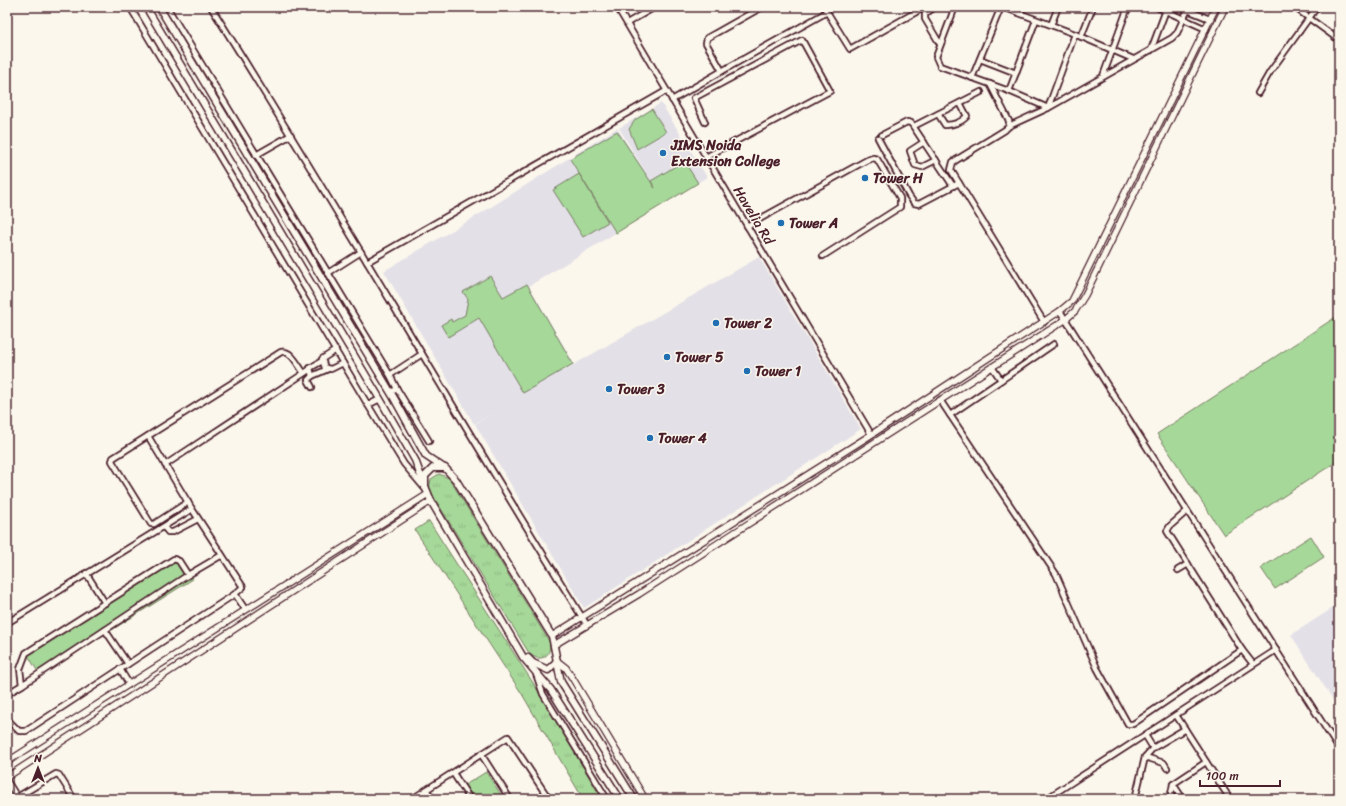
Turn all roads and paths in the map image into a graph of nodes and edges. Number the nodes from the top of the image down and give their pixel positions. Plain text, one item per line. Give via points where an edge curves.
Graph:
1 (130, 7) edge
2 (146, 7) edge
3 (159, 7) edge
4 (167, 7) edge
5 (211, 7) edge
6 (617, 7) edge
7 (655, 7) edge
8 (762, 7) edge
9 (824, 7) edge
10 (925, 7) edge
11 (935, 7) edge
12 (955, 7) edge
13 (1002, 7) edge
14 (1022, 7) edge
15 (1058, 7) edge
16 (1093, 7) edge
17 (1128, 7) edge
18 (1157, 7) edge
19 (1180, 7) edge
20 (1225, 7) edge
21 (1294, 7) edge
22 (1316, 7) edge
23 (1188, 8) edge
24 (1215, 9) edge
25 (1166, 10) junction
26 (827, 12) junction
27 (1020, 13) junction
28 (1221, 14) junction
29 (1183, 18) junction
30 (1308, 18) junction
31 (1210, 19) junction
32 (1036, 20) junction
33 (627, 23) junction
34 (1051, 25) junction
35 (1206, 29) junction
36 (1075, 34) junction
37 (1081, 37) junction
38 (1339, 40) edge
39 (940, 44) junction
40 (1111, 50) junction
41 (1151, 50) junction
42 (980, 59) junction
43 (1133, 60) junction
44 (722, 71) junction
45 (1016, 73) junction
46 (1103, 76) junction
47 (972, 78) junction
48 (990, 84) junction
49 (666, 91) junction
50 (1009, 91) junction
51 (981, 92) dead end
52 (1258, 93) dead end
53 (672, 100) junction
54 (960, 103) junction
55 (1048, 108) junction
56 (938, 114) junction
57 (705, 122) dead end
58 (914, 126) junction
59 (1009, 126) junction
60 (291, 135) junction
61 (924, 142) junction
62 (256, 155) junction
63 (706, 157) junction
64 (936, 160) junction
65 (959, 183) junction
66 (953, 186) junction
67 (748, 226) junction
68 (361, 252) junction
69 (822, 256) dead end
70 (367, 262) junction
71 (328, 273) junction
72 (1060, 311) junction
73 (1065, 320) junction
74 (1044, 322) junction
75 (1054, 344) dead end
76 (336, 350) junction
77 (422, 354) junction
78 (322, 362) junction
79 (343, 362) junction
80 (992, 367) junction
81 (328, 369) junction
82 (309, 370) junction
83 (304, 373) junction
84 (390, 375) junction
85 (312, 376) junction
86 (1001, 380) junction
87 (312, 387) dead end
88 (397, 389) junction
89 (391, 392) junction
90 (380, 399) junction
91 (940, 400) junction
92 (368, 405) junction
93 (950, 414) junction
94 (871, 434) junction
95 (148, 436) junction
96 (429, 441) dead end
97 (850, 448) junction
98 (854, 455) junction
99 (166, 465) junction
100 (445, 468) junction
101 (426, 490) junction
102 (431, 501) junction
103 (188, 502) junction
104 (192, 509) junction
105 (1187, 511) junction
106 (198, 519) junction
107 (164, 527) junction
108 (222, 555) junction
109 (1188, 564) junction
110 (1178, 570) dead end
111 (86, 573) junction
112 (188, 575) junction
113 (235, 594) junction
114 (105, 603) junction
115 (245, 609) junction
116 (582, 617) junction
117 (7, 623) edge
118 (587, 625) junction
119 (105, 630) junction
120 (552, 636) junction
121 (554, 645) junction
122 (518, 648) junction
123 (1242, 650) junction
124 (1276, 650) junction
125 (557, 661) junction
126 (128, 664) junction
127 (1253, 664) junction
128 (120, 669) junction
129 (536, 674) junction
130 (22, 684) junction
131 (129, 684) junction
132 (7, 694) edge
133 (1176, 715) junction
134 (7, 719) edge
135 (1185, 728) junction
136 (54, 732) junction
137 (1145, 735) junction
138 (60, 742) junction
139 (1153, 748) junction
140 (1339, 749) edge
141 (481, 754) junction
142 (1145, 757) junction
143 (7, 762) edge
144 (1206, 762) junction
145 (1167, 768) dead end
146 (453, 773) junction
147 (7, 777) edge
148 (7, 781) edge
149 (1173, 784) junction
150 (426, 790) junction
151 (16, 798) edge
152 (74, 799) edge
153 (412, 799) edge
154 (432, 799) edge
155 (470, 799) edge
156 (510, 799) edge
157 (549, 799) edge
158 (607, 799) edge
159 (620, 799) edge
160 (634, 799) edge
161 (645, 799) edge
162 (1046, 799) edge
163 (1135, 799) edge
164 (1170, 799) edge
165 (1183, 799) edge
166 (1230, 799) edge

1 - 76 street
2 - 90 main road
3 - 89 main road
4 - 62 street
5 - 60 street
6 - 33 street, Havelia Rd
7 - 33 street
8 - 44 street via 707,38 706,43
9 - 26 street
10 - 26 street via 850,49
11 - 39 street via 925,14 925,19
12 - 39 street
13 - 27 street
13 - 42 street
14 - 27 street
15 - 34 street
16 - 37 street
17 - 40 street
18 - 25 street
19 - 23 street
20 - 28 street
21 - 30 street
22 - 30 street
23 - 29 street
23 - 31 street
24 - 28 street
24 - 31 street
25 - 29 street
25 - 41 street
26 - 44 street
27 - 32 street
28 - 73 street via 1085,295 1075,311
29 - 35 street
29 - 41 street via 1177,33
30 - 38 street
30 - 52 street
31 - 35 street
32 - 34 street
32 - 45 street
33 - 49 street, Havelia Rd
34 - 36 street
35 - 72 street via 1072,301
36 - 37 street
36 - 55 street
37 - 40 street
39 - 47 street via 936,57 940,66
40 - 43 street
40 - 46 street
41 - 43 street
42 - 45 street
42 - 47 street
43 - 46 street
44 - 53 street
45 - 50 street
46 - 55 street
47 - 48 street
48 - 50 street
48 - 59 street via 1009,121
49 - 53 street, Havelia Rd
49 - 70 street
50 - 55 street
51 - 54 street
53 - 63 street, Havelia Rd
54 - 56 street
54 - 56 street via 966,111 964,119 945,125
55 - 59 street
56 - 58 street
57 - 63 street via 694,98 802,40 830,91
58 - 61 street
58 - 66 street via 907,122 880,137 909,196 914,203 919,204
59 - 65 street via 953,162 951,170
60 - 62 street
60 - 68 street
61 - 64 street
61 - 64 street via 910,151 915,165 922,167
62 - 71 street
63 - 67 street, Havelia Rd
64 - 66 street
65 - 66 street
65 - 74 street
67 - 69 street via 867,160 877,159 900,198 900,207
67 - 94 street, Havelia Rd
68 - 70 street
68 - 71 street
70 - 77 street
71 - 84 street
72 - 73 street
72 - 74 street
73 - 80 street
73 - 105 street
74 - 94 street
75 - 86 street
76 - 78 street
76 - 79 street
77 - 84 street
77 - 116 street via 532,539
78 - 81 street
78 - 82 street
79 - 81 street
79 - 92 street
80 - 86 street
80 - 91 street
81 - 85 street
82 - 83 street
82 - 85 street
83 - 95 street via 290,353 281,352
83 - 99 street
84 - 88 street
85 - 87 street via 308,380
86 - 93 street
88 - 89 street
88 - 96 street
89 - 100 main road via 426,456
90 - 92 street
90 - 101 main road via 415,460
91 - 93 street
91 - 98 street
92 - 101 street via 404,464
93 - 123 street via 1056,574 1097,668 1126,722 1132,724
94 - 97 street
95 - 99 street
95 - 103 street via 113,458 116,467 151,524
97 - 98 street
97 - 116 street
98 - 118 street
99 - 103 street
100 - 101 main road via 433,468 425,476
100 - 120 main road via 456,480
101 - 102 main road
101 - 115 street
102 - 122 main road
102 - 138 street
103 - 104 street
104 - 106 street
104 - 107 street
105 - 109 street via 1167,531
105 - 124 street
106 - 107 street via 173,532 168,532
106 - 108 street
107 - 111 street
108 - 112 street
108 - 113 street via 243,587
109 - 110 street
109 - 123 street
111 - 114 street
111 - 117 street
112 - 114 street via 174,559
112 - 119 street
113 - 115 street
113 - 126 street
114 - 130 street via 26,653 20,671
115 - 131 street
116 - 118 street
116 - 120 street
118 - 121 street
119 - 126 street
119 - 130 street
120 - 121 main road
121 - 125 main road
122 - 125 main road via 533,663 548,670
122 - 129 main road
123 - 127 street
124 - 127 street
124 - 140 street
125 - 160 main road via 561,682
125 - 161 street via 566,668
126 - 128 street
127 - 133 street
128 - 131 street
128 - 134 street via 26,731 19,731
129 - 158 street via 543,694
129 - 159 main road via 550,690
130 - 132 street
131 - 136 street
133 - 135 street
133 - 137 street
135 - 139 street
135 - 144 street
136 - 138 street
136 - 143 street
137 - 139 street
137 - 162 street
138 - 147 street
139 - 142 street
141 - 146 street
141 - 156 street
141 - 157 street via 508,737
142 - 145 street via 1164,763
142 - 163 street
144 - 149 street
144 - 166 street
146 - 150 street
146 - 155 street
148 - 151 street
149 - 164 street
149 - 165 street
150 - 153 street
150 - 154 street
151 - 152 street via 56,774

